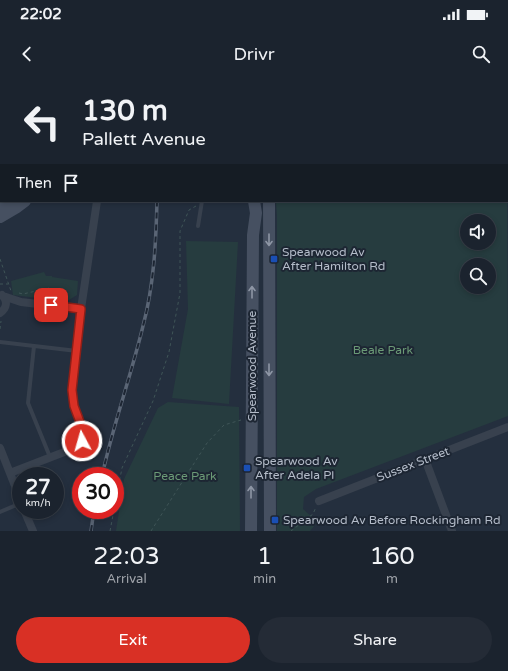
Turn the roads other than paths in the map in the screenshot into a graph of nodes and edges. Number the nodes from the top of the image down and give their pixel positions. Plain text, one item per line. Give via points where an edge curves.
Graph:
1 (11, 202) edge
2 (24, 202) edge
3 (97, 202) edge
4 (202, 202) edge
5 (254, 202) edge
6 (269, 202) edge
7 (0, 206) edge
8 (0, 217) edge
9 (198, 226) dead end
10 (5, 293) edge
11 (21, 302) junction
12 (81, 309) junction
13 (2, 312) edge
14 (0, 342) edge
15 (34, 346) junction
16 (77, 350) junction
17 (508, 427) edge
18 (0, 448) edge
19 (50, 457) junction
20 (425, 459) junction
21 (10, 473) junction
22 (12, 478) edge
23 (319, 501) road end
24 (12, 506) edge
25 (0, 512) edge
26 (27, 519) edge
27 (32, 531) edge
28 (251, 531) edge
29 (270, 531) edge
30 (452, 531) edge

1 - 7 main road
2 - 8 main road
3 - 12 street
4 - 9 lane
28 -> 5 main road, Spearwood Avenue
6 -> 29 main road, Spearwood Avenue
10 - 11 street
10 - 13 street via 6,302
11 - 12 street
11 - 13 street
12 - 16 street
14 - 15 lane
15 - 16 lane
15 - 19 lane via 28,403
16 - 19 street via 72,398 83,435 78,445
17 - 20 street, Sussex Street
18 - 21 street
19 - 21 street
20 - 23 street, Sussex Street
20 - 30 street
21 - 22 street
24 - 25 lane
26 - 27 street

